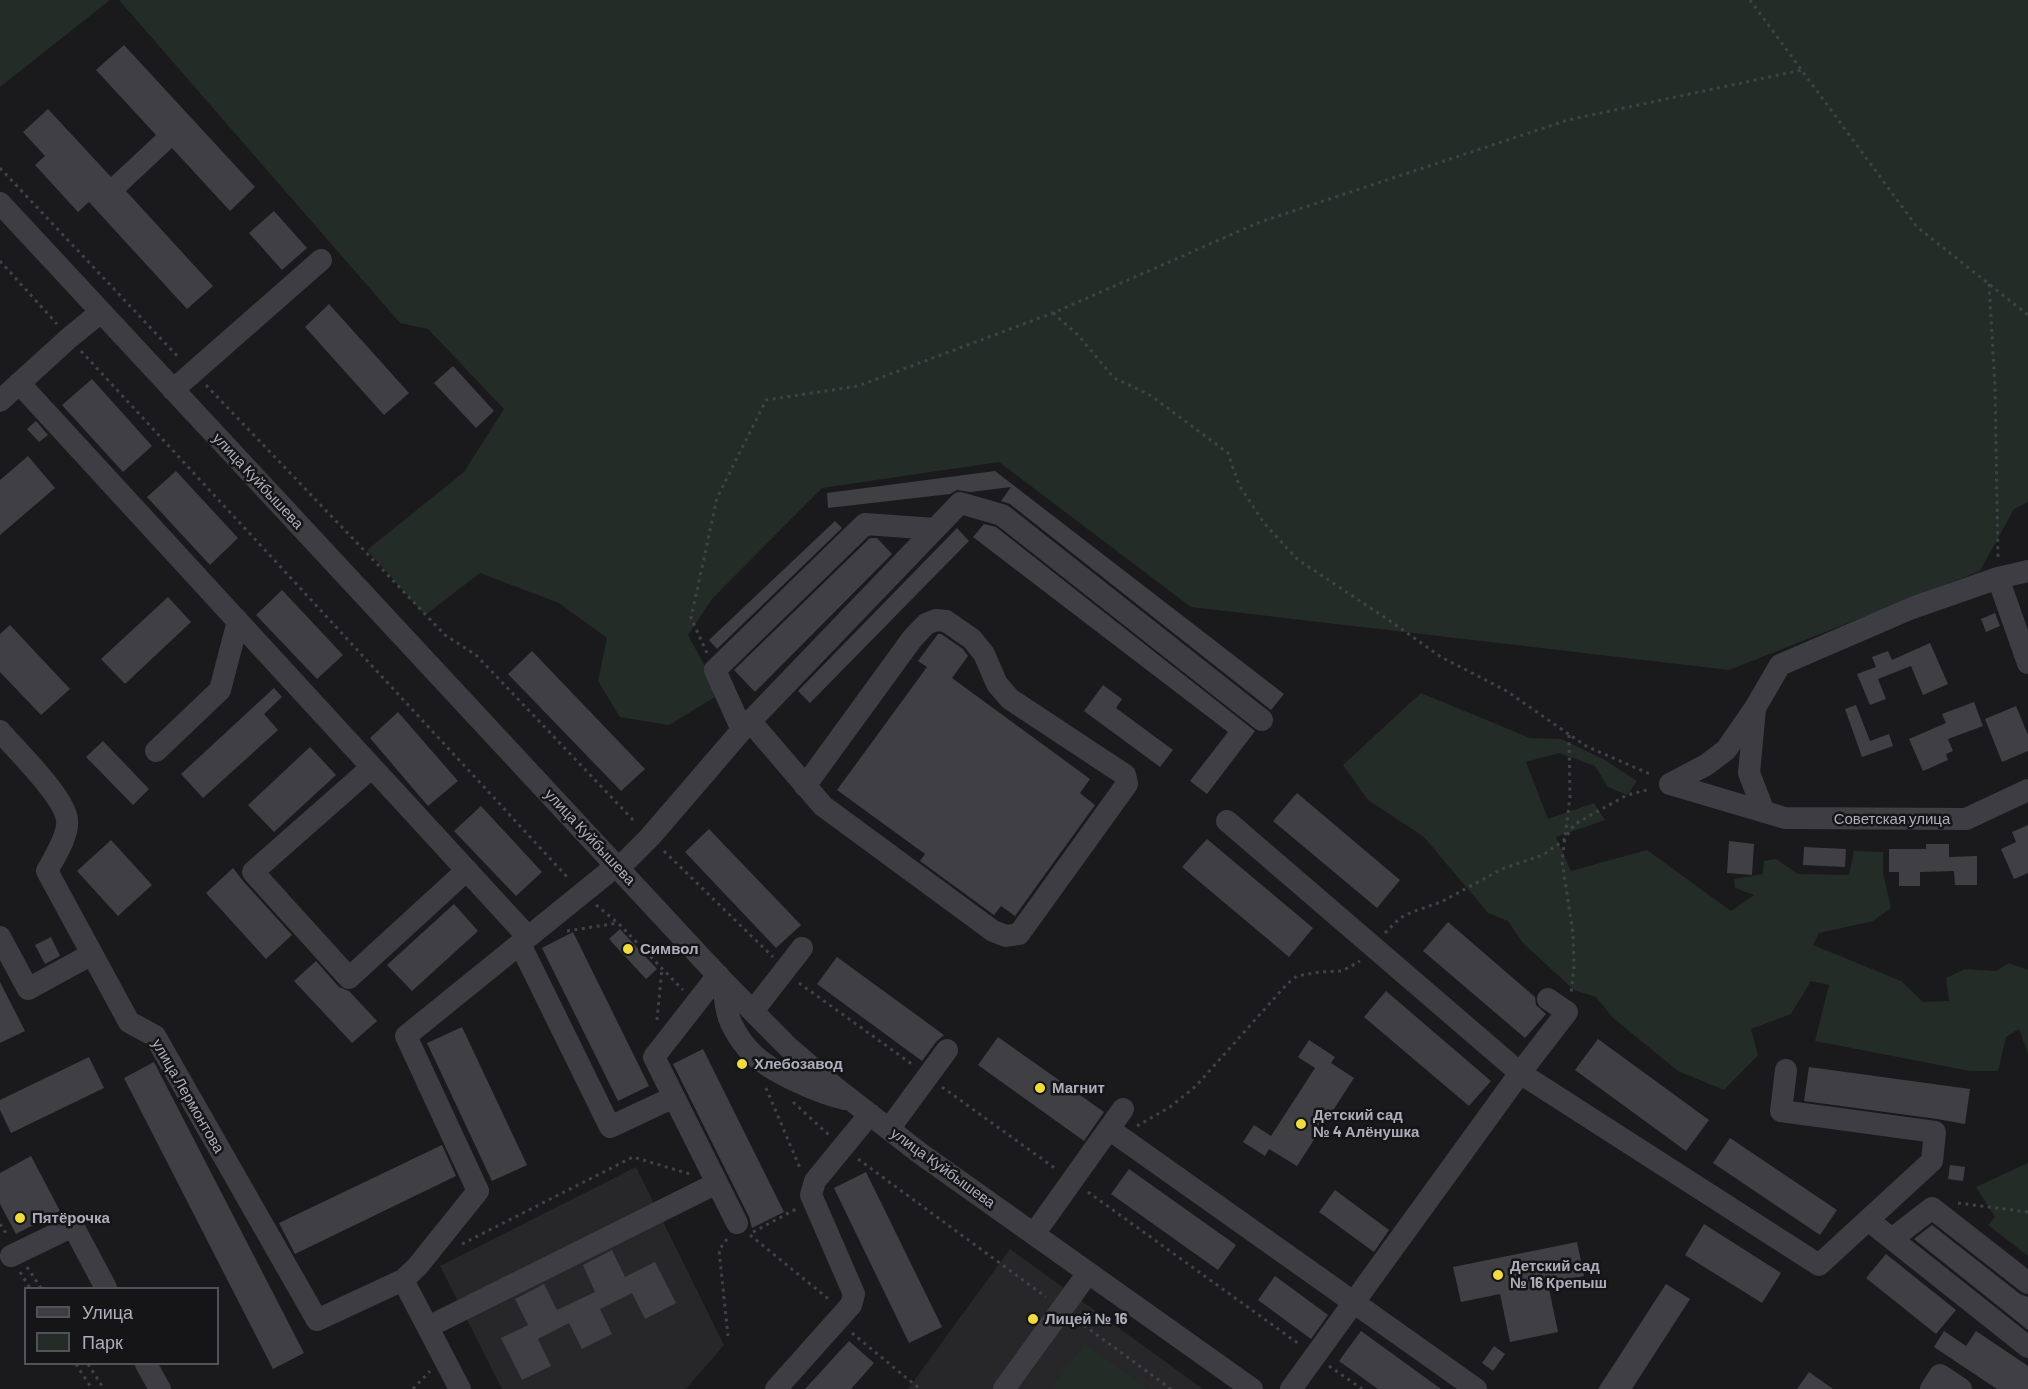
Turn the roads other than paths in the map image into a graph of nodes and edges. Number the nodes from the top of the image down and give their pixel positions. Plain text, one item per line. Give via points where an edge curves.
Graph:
1 (0, 203) edge
2 (321, 260) dead end
3 (101, 312) junction
4 (19, 383) junction
5 (173, 390) junction
6 (0, 401) edge
7 (935, 528) junction
8 (2028, 571) edge
9 (1998, 578) junction
10 (238, 621) junction
11 (2028, 663) edge
12 (1755, 708) junction
13 (1262, 720) dead end
14 (746, 725) junction
15 (0, 731) edge
16 (156, 751) dead end
17 (372, 767) junction
18 (805, 786) junction
19 (2028, 790) edge
20 (1775, 815) junction
21 (1227, 821) dead end
22 (617, 867) junction
23 (467, 870) junction
24 (0, 937) edge
25 (524, 940) junction
26 (802, 948) dead end
27 (92, 954) junction
28 (721, 978) junction
29 (1548, 999) dead end
30 (753, 1011) junction
31 (947, 1050) dead end
32 (1786, 1070) dead end
33 (1520, 1073) junction
34 (674, 1097) junction
35 (862, 1108) junction
36 (1123, 1109) dead end
37 (889, 1129) junction
38 (1109, 1129) junction
39 (717, 1183) junction
40 (1868, 1220) junction
41 (737, 1223) road end
42 (1034, 1234) junction
43 (1892, 1239) junction
44 (11, 1256) dead end
45 (1088, 1273) junction
46 (403, 1280) junction
47 (2028, 1282) edge
48 (105, 1287) edge
49 (1353, 1303) junction
50 (428, 1327) junction
51 (2028, 1347) edge
52 (147, 1365) edge
53 (160, 1389) edge
54 (460, 1389) edge
55 (776, 1389) edge
56 (1004, 1389) edge
57 (1252, 1389) edge
58 (1291, 1389) edge
59 (1476, 1389) edge
60 (1931, 1389) edge
61 (1961, 1389) edge

1 - 3 street, улица Куйбышева
2 - 5 street
3 - 4 street
3 - 5 street, улица Куйбышева
4 - 6 street
4 - 10 street
5 - 22 street, улица Куйбышева
7 - 13 street via 960,503 1002,515
7 - 14 street
7 - 14 street via 865,524 715,670
8 - 9 street
9 - 11 street
9 - 12 street via 1912,608 1780,665
10 - 16 street via 220,690
10 - 17 street
12 - 20 street via 1749,773
12 - 20 street, Советская улица via 1726,750 1670,784
14 - 18 street
14 - 22 street via 650,837
15 - 27 street, улица Лермонтова via 60,800 68,820 62,844 47,871
17 - 23 street
17 - 23 street via 253,872 349,978
18 - 18 street via 823,806 993,931 1006,936 1019,934 1127,784 1125,775 1010,699 972,639 946,621 936,620 926,624 912,639
19 - 20 street, Советская улица via 1966,819
21 - 33 street
22 - 25 street
22 - 28 street, улица Куйбышева
23 - 25 street
24 - 27 street via 28,989
25 - 34 street via 610,1127
25 - 46 street via 405,1036 478,1191
26 - 30 street
27 - 46 street, улица Лермонтова via 129,1022 155,1036 317,1320
28 - 30 street, улица Куйбышева
28 - 34 street via 695,1003 654,1057
28 - 35 street via 732,1026 754,1055 820,1093
29 - 33 street via 1567,1012
30 - 35 street, улица Куйбышева via 787,1046
31 - 37 street
32 - 40 street via 1781,1111 1935,1132 1932,1161
33 - 40 street via 1820,1265
33 - 49 street
34 - 39 street
35 - 37 street, улица Куйбышева
35 - 55 street via 842,1147 814,1181 812,1197 854,1294 851,1305
36 - 38 street
37 - 42 street, улица Куйбышева
38 - 42 street
38 - 49 street
39 - 41 street
39 - 50 street
40 - 43 street
42 - 45 street, улица Куйбышева
43 - 47 street via 1932,1208
43 - 51 street
44 - 48 street via 73,1226
45 - 56 street
45 - 57 street, улица Куйбышева
46 - 50 street
49 - 58 street
49 - 59 street
50 - 54 street
52 - 53 street
60 - 61 street via 1940,1375

